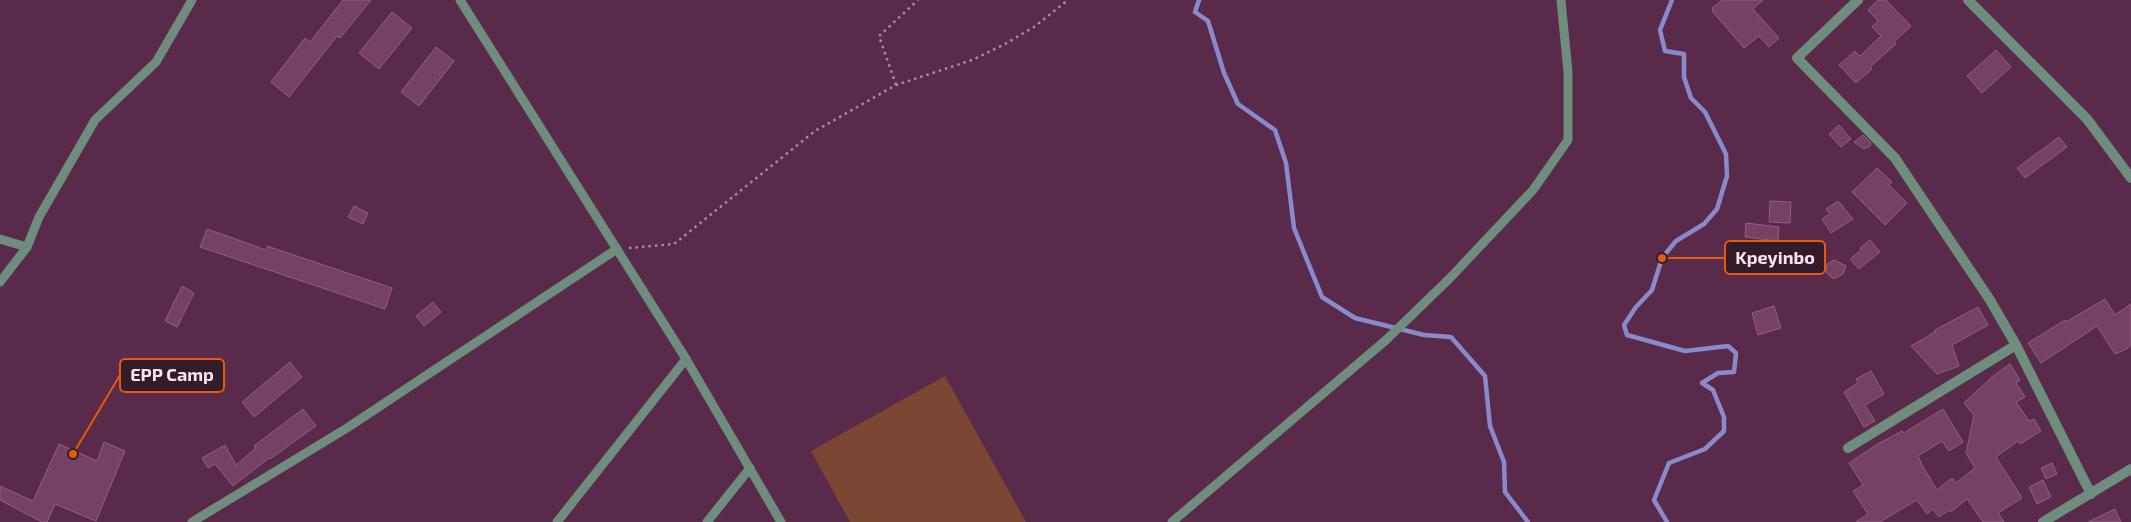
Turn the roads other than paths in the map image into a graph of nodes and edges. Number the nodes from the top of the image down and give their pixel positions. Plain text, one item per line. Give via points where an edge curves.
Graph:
1 (192, 0) edge
2 (460, 0) edge
3 (1561, 0) edge
4 (1858, 0) edge
5 (1968, 0) edge
6 (2131, 178) edge
7 (0, 239) edge
8 (27, 247) junction
9 (617, 249) junction
10 (0, 282) edge
11 (2016, 345) junction
12 (686, 359) junction
13 (1848, 448) dead end
14 (750, 468) junction
15 (2131, 469) edge
16 (2091, 494) junction
17 (192, 522) edge
18 (557, 522) edge
19 (707, 522) edge
20 (781, 522) edge
21 (1172, 522) edge
22 (2043, 522) edge

1 - 8 lane via 156,62 95,120 39,217
2 - 9 lane
3 - 21 lane via 1568,72 1568,140 1533,190 1386,340
4 - 11 street via 1797,58 1895,158 1990,300
5 - 6 street via 2087,120
7 - 8 lane
8 - 10 lane
9 - 12 lane
9 - 17 lane via 347,428
11 - 13 street
11 - 16 street
12 - 14 lane
12 - 18 lane
14 - 19 lane
14 - 20 lane
15 - 16 street
16 - 22 street

